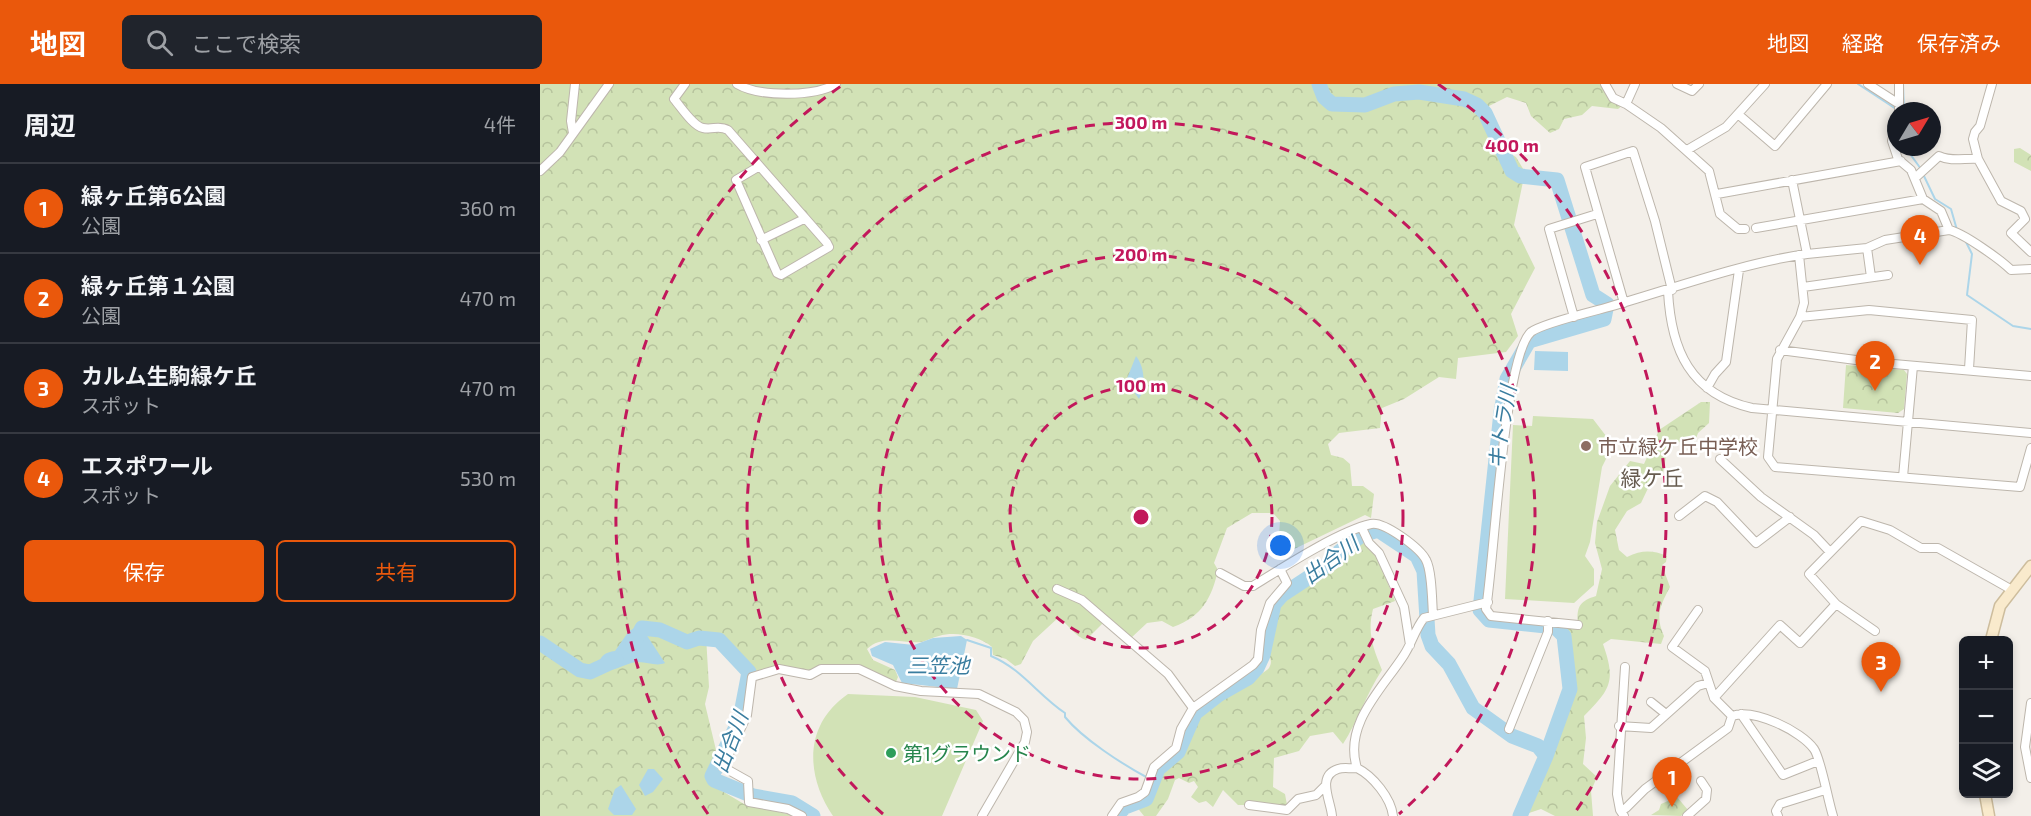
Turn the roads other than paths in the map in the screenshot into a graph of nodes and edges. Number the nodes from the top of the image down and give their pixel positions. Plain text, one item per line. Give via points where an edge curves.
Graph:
1 (574, 84) edge
2 (609, 84) edge
3 (686, 84) edge
4 (737, 84) edge
5 (836, 84) edge
6 (1605, 84) edge
7 (1635, 84) edge
8 (1677, 84) edge
9 (1699, 84) edge
10 (1764, 84) edge
11 (1827, 84) edge
12 (1868, 84) edge
13 (1899, 84) edge
14 (1992, 84) edge
15 (1891, 102) edge
16 (1899, 102) edge
17 (1626, 104) junction
18 (1739, 115) junction
19 (573, 133) junction
20 (1687, 150) junction
21 (1899, 156) edge
22 (1978, 159) junction
23 (1901, 161) junction
24 (758, 167) junction
25 (540, 171) edge
26 (1915, 178) junction
27 (1792, 180) junction
28 (1717, 194) junction
29 (1923, 199) junction
30 (1597, 214) junction
31 (804, 219) junction
32 (1801, 219) junction
33 (1756, 228) dead end
34 (1745, 229) dead end
35 (1949, 230) junction
36 (761, 240) junction
37 (1867, 248) junction
38 (2031, 252) edge
39 (1803, 255) junction
40 (2031, 269) edge
41 (1739, 270) junction
42 (1888, 274) dead end
43 (1871, 277) junction
44 (1803, 287) junction
45 (1670, 290) junction
46 (1624, 303) junction
47 (1800, 316) junction
48 (1574, 317) junction
49 (1780, 350) junction
50 (1912, 366) junction
51 (1969, 369) junction
52 (2031, 376) edge
53 (1707, 388) junction
54 (1772, 409) junction
55 (1910, 423) junction
56 (2031, 434) edge
57 (2031, 447) edge
58 (1720, 459) dead end
59 (1903, 477) junction
60 (1679, 516) dead end
61 (1790, 517) junction
62 (1362, 528) junction
63 (1830, 552) junction
64 (2031, 566) edge
65 (1280, 569) junction
66 (1220, 573) dead end
67 (1057, 589) dead end
68 (2012, 590) junction
69 (1488, 602) junction
70 (1836, 604) junction
71 (1698, 610) dead end
72 (1433, 615) junction
73 (1548, 621) junction
74 (1578, 625) dead end
75 (1875, 631) dead end
76 (1992, 636) edge
77 (1410, 645) junction
78 (1625, 667) dead end
79 (1708, 684) junction
80 (1714, 698) junction
81 (1651, 702) dead end
82 (2031, 703) edge
83 (1193, 708) junction
84 (1666, 714) junction
85 (1742, 714) junction
86 (1732, 716) junction
87 (1619, 726) junction
88 (2025, 728) edge
89 (1509, 729) dead end
90 (1818, 761) junction
91 (1357, 768) junction
92 (2031, 778) edge
93 (1701, 781) dead end
94 (1325, 786) junction
95 (1825, 790) junction
96 (1986, 798) edge
97 (1249, 805) dead end
98 (1622, 813) edge
99 (802, 816) edge
100 (982, 816) edge
101 (1112, 816) edge
102 (1332, 816) edge
103 (1393, 816) edge
104 (1687, 816) edge
105 (1778, 816) edge
106 (1833, 816) edge
107 (1989, 816) edge

1 - 19 street via 570,121
2 - 19 street
3 - 24 street via 674,99 699,127 728,130
4 - 5 street via 747,89 801,94
6 - 17 street via 1613,98
7 - 17 street
8 - 9 street via 1692,91
10 - 18 street
11 - 18 street via 1775,146
12 - 15 street
13 - 16 street
14 - 22 street via 1980,126 1974,132
17 - 20 street
18 - 20 street
19 - 25 street
20 - 28 street via 1709,171
21 - 23 street
22 - 26 street via 1951,160 1939,156
22 - 38 street via 2001,201 2021,211 2025,219 2011,233
23 - 26 street
23 - 27 street
24 - 31 street
24 - 36 street via 736,180
26 - 29 street
27 - 28 street
27 - 32 street
28 - 34 street via 1716,203 1725,220
29 - 32 street
29 - 35 street via 1941,211
30 - 45 street via 1585,166 1633,151 1655,221
30 - 46 street
30 - 48 street via 1549,229
31 - 36 street
31 - 36 street via 828,247 781,275
32 - 33 street
32 - 39 street
35 - 37 street via 1885,240
35 - 40 street via 1996,255 2011,270
37 - 39 street
37 - 43 street
39 - 41 street
39 - 44 street
41 - 45 street
41 - 53 street via 1726,362
42 - 43 street
43 - 44 street
44 - 47 street
45 - 46 street
45 - 53 street via 1677,348
46 - 48 street
47 - 49 street
47 - 51 street via 1869,310 1972,320
48 - 69 street via 1532,332 1512,381
49 - 50 street
49 - 54 street
50 - 51 street
50 - 55 street
51 - 52 street
53 - 54 street via 1735,404
54 - 55 street
54 - 59 street via 1768,458 1775,467
55 - 56 street
55 - 59 street
57 - 59 street via 2020,488
58 - 61 street via 1761,497
60 - 61 street via 1705,496 1717,502 1756,543
61 - 63 street
62 - 65 street
62 - 72 street via 1371,524 1384,526 1417,549 1427,562
62 - 77 street via 1379,553 1404,608
63 - 68 street via 1861,521 1890,530 1922,548 1938,548
63 - 70 street via 1809,574
64 - 68 street
65 - 66 street via 1253,586 1244,586
65 - 83 street via 1287,583 1270,603 1261,630 1258,659 1247,672
67 - 83 street via 1082,600 1168,674
68 - 76 street via 2000,606
69 - 72 street
69 - 73 street via 1486,609 1491,616
70 - 75 street
70 - 80 street via 1800,643 1779,625
71 - 79 street via 1672,648 1700,665
72 - 77 street via 1424,618
73 - 74 street
73 - 89 street via 1548,632
77 - 91 street via 1365,711 1355,742
78 - 87 street
79 - 80 street
79 - 84 street via 1698,686
80 - 86 street
81 - 84 street
82 - 88 street
83 - 101 street via 1180,729 1176,748 1154,767 1143,795 1121,803
84 - 87 street via 1651,728
85 - 86 street
85 - 90 street via 1758,715 1788,730 1814,748
85 - 90 street via 1783,775
86 - 98 street via 1728,728 1645,789
87 - 98 street via 1617,794
88 - 92 street
90 - 95 street
91 - 94 street via 1337,769
91 - 103 street via 1369,774 1392,806
93 - 104 street via 1707,790 1706,799
94 - 97 street via 1316,795 1298,799 1287,810
94 - 102 street
95 - 105 street via 1780,804
95 - 106 street
96 - 107 street
99 - 100 street via 788,809 749,802 748,781 723,767 747,715 752,677 779,669 810,675 821,669 859,669 895,686 921,692 979,694 1016,712 1024,720 1025,742

